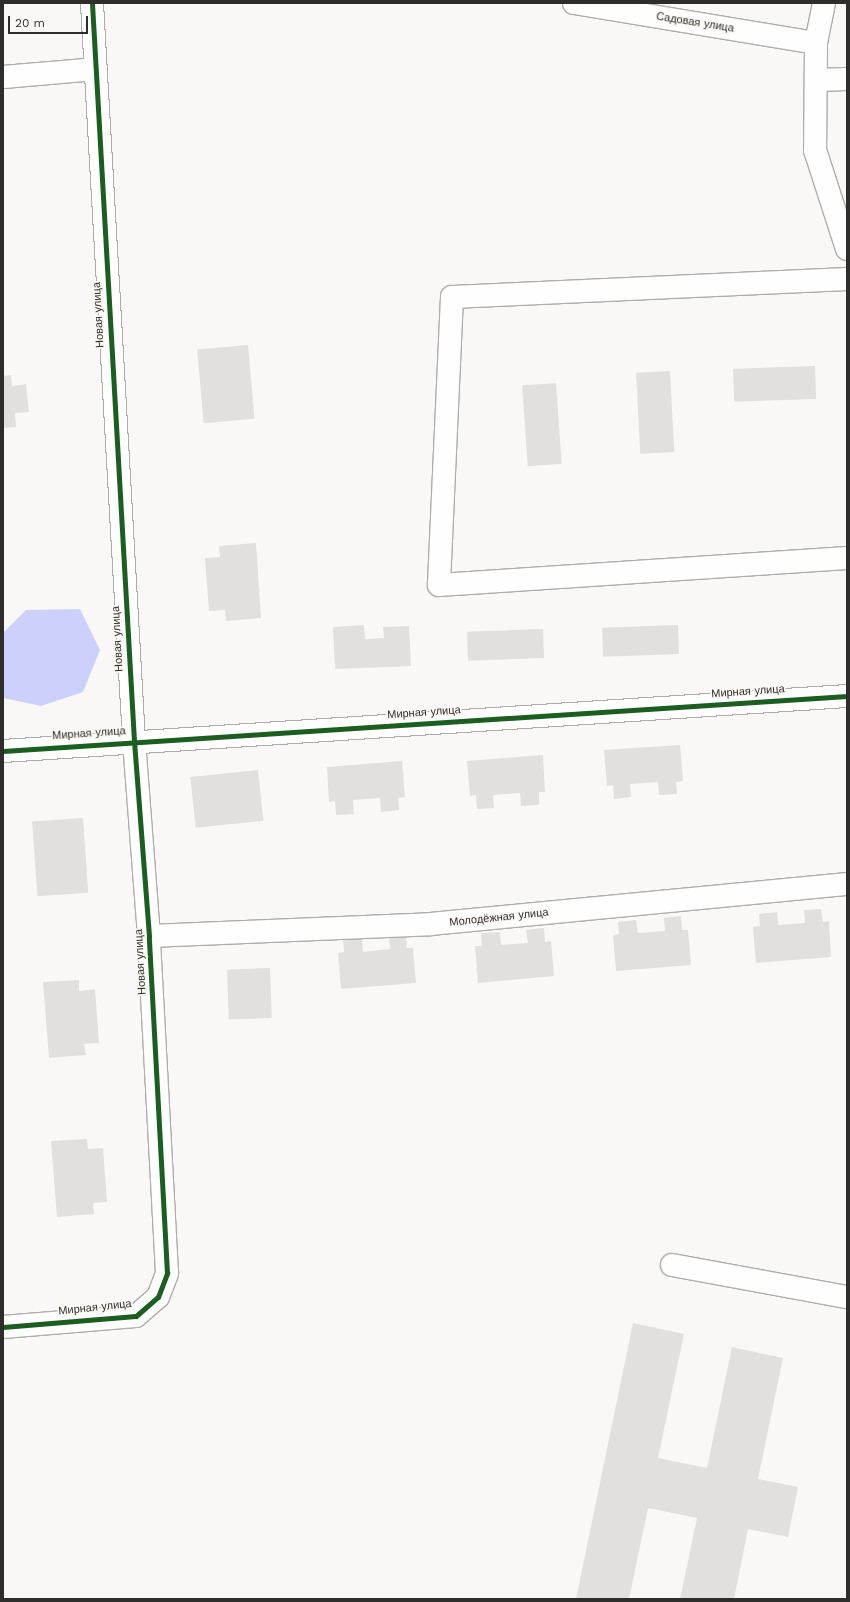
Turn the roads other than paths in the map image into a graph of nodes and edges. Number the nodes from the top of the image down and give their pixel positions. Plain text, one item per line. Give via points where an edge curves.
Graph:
1 (92, 3) edge
2 (574, 3) edge
3 (824, 3) edge
4 (816, 44) junction
5 (96, 69) junction
6 (3, 77) edge
7 (847, 79) edge
8 (816, 80) junction
9 (847, 249) edge
10 (847, 278) edge
11 (847, 558) edge
12 (847, 696) edge
13 (134, 741) junction
14 (3, 751) edge
15 (847, 884) edge
16 (149, 936) junction
17 (672, 1265) dead end
18 (167, 1273) joint
19 (847, 1297) edge
20 (3, 1327) edge

1 - 5 street, Новая улица
2 - 4 street, Садовая улица
3 - 4 street
4 - 8 street
5 - 6 street
5 - 13 street, Новая улица
7 - 8 street
8 - 9 street via 815,150
10 - 11 street via 452,297 439,585
12 - 13 street, Мирная улица
13 - 14 street, Мирная улица
13 - 16 street, Новая улица
15 - 16 street, Молодёжная улица via 431,924
16 - 18 street, Новая улица
17 - 19 street
18 - 20 street, Мирная улица via 158,1297 136,1316

